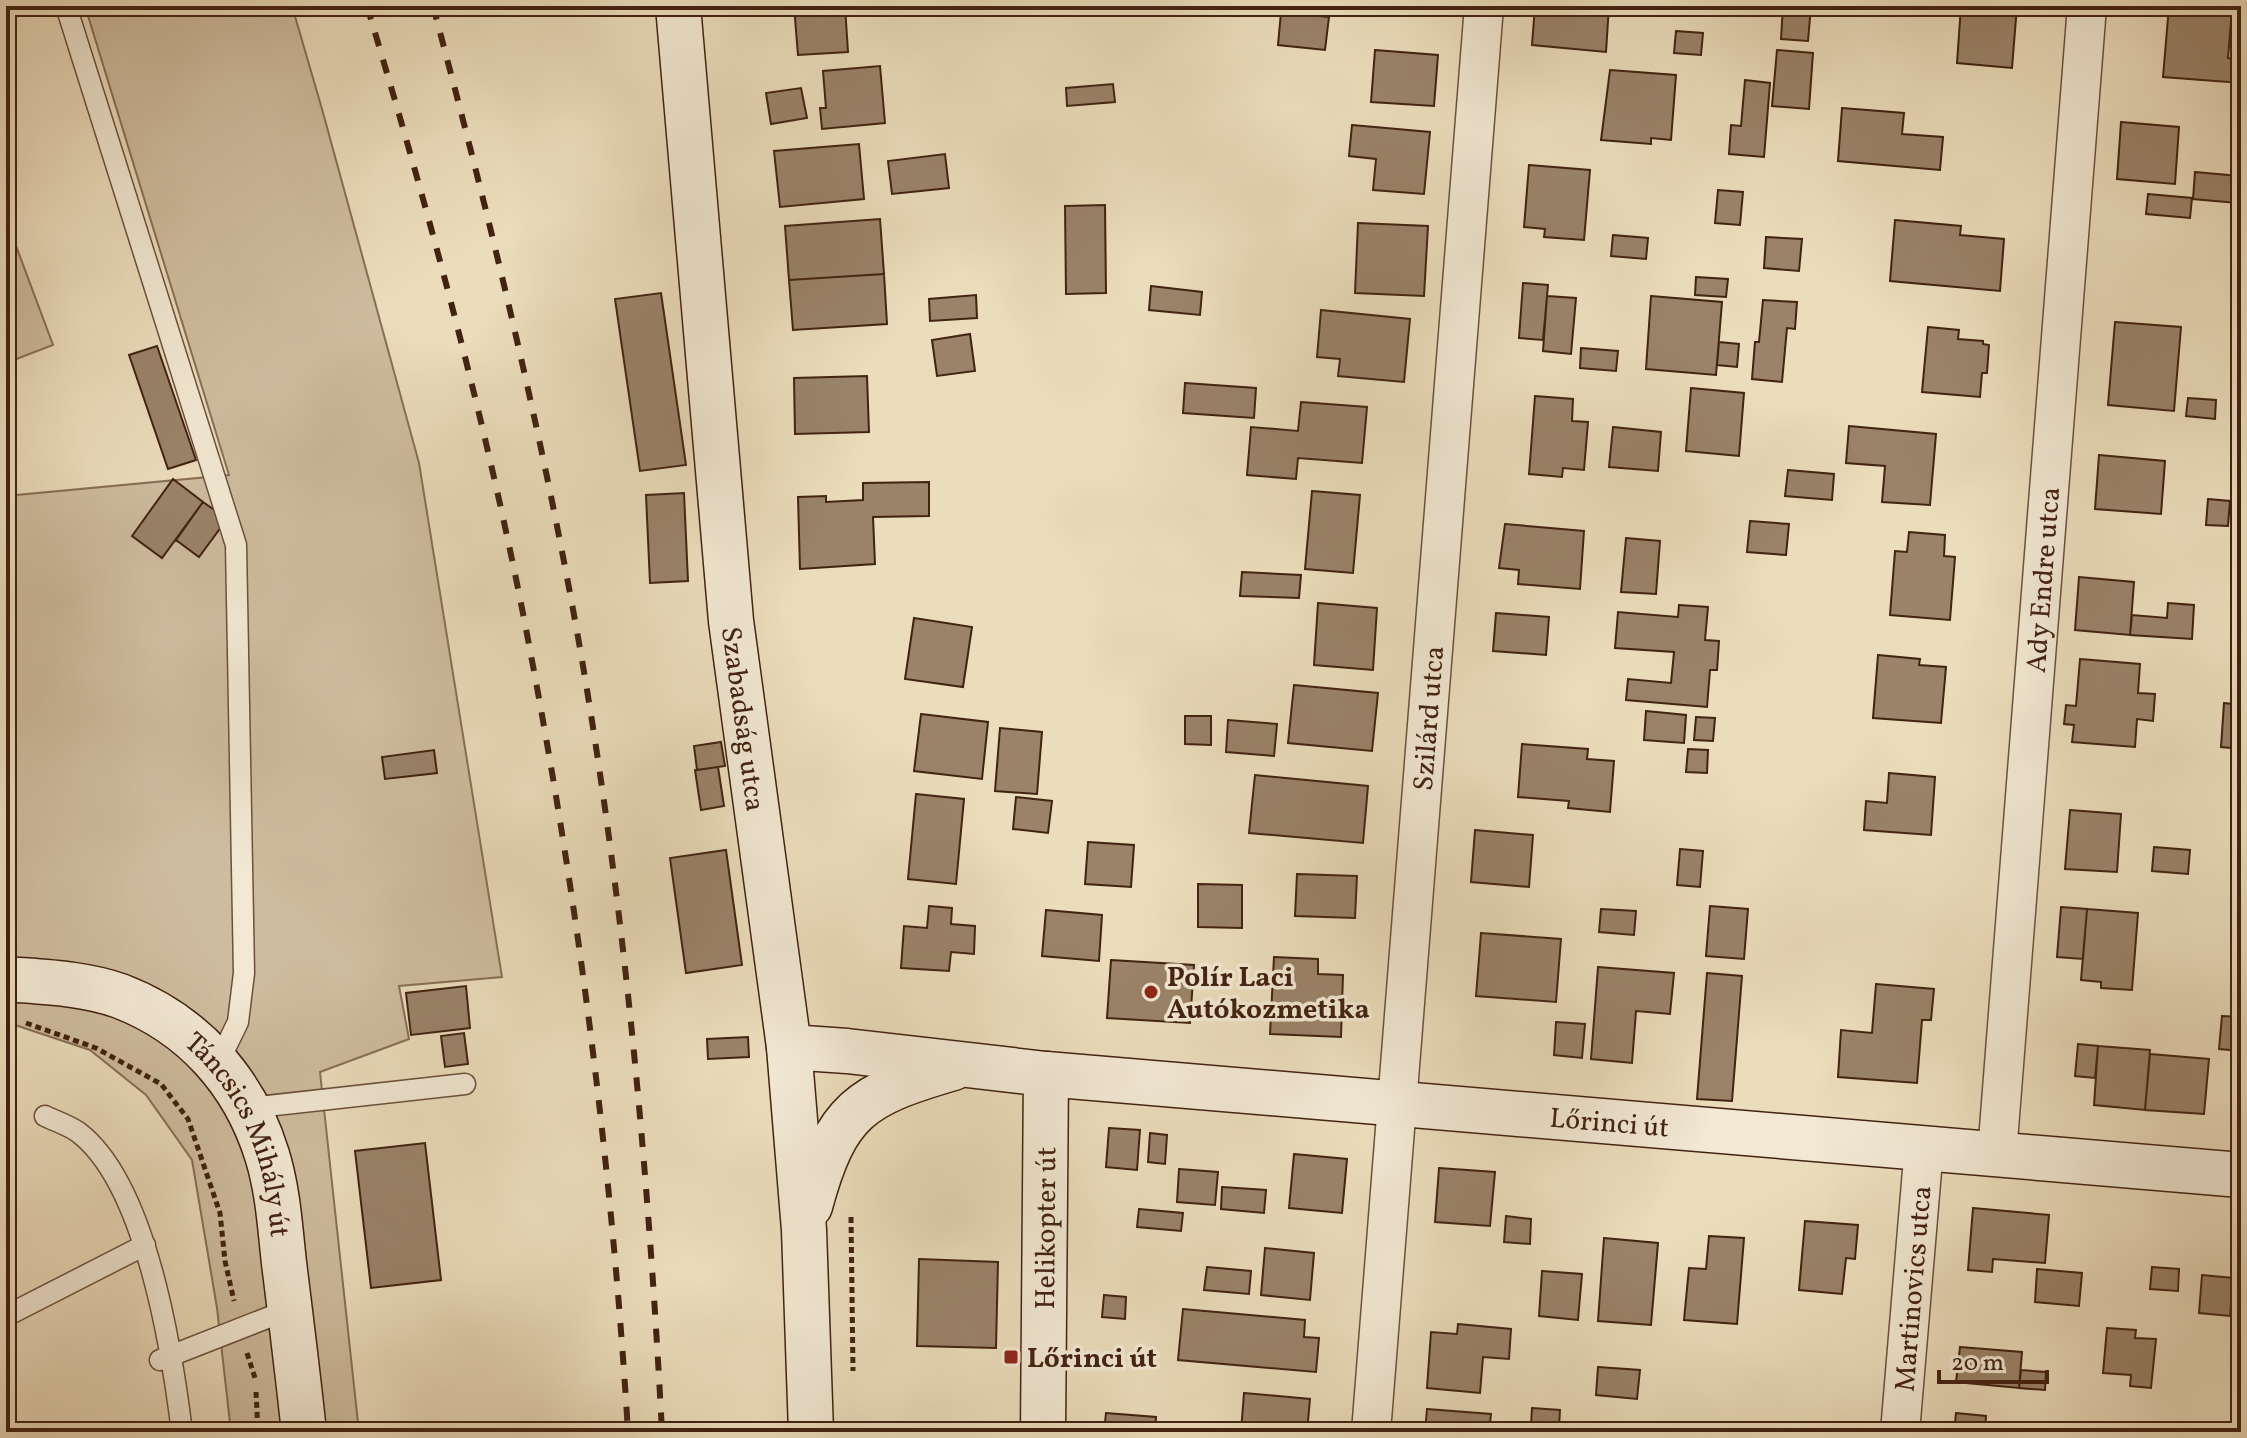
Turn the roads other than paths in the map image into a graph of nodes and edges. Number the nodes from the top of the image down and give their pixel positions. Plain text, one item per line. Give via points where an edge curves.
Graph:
1 (66, 6) edge
2 (678, 6) edge
3 (1484, 6) edge
4 (2087, 6) edge
5 (6, 979) edge
6 (789, 1047) junction
7 (218, 1063) junction
8 (963, 1065) junction
9 (1046, 1074) junction
10 (465, 1084) dead end
11 (1396, 1102) junction
12 (249, 1108) junction
13 (45, 1116) dead end
14 (1924, 1147) junction
15 (1997, 1154) junction
16 (2241, 1175) edge
17 (804, 1230) junction
18 (145, 1245) junction
19 (290, 1309) junction
20 (6, 1316) edge
21 (166, 1358) junction
22 (182, 1432) edge
23 (304, 1432) edge
24 (811, 1432) edge
25 (1043, 1432) edge
26 (1371, 1432) edge
27 (1900, 1432) edge

1 - 7 lane via 236,545 244,973 238,1022
2 - 6 street, Szabadság utca via 731,621
3 - 11 street, Szilárd utca
4 - 15 street, Ady Endre utca
5 - 7 street, Táncsics Mihály út via 73,985 118,996 180,1028
6 - 8 street, Lőrinci út
6 - 17 street, Szabadság utca
7 - 12 street, Táncsics Mihály út
8 - 9 street, Lőrinci út
8 - 17 street via 912,1080 850,1116 820,1168
9 - 11 street, Lőrinci út
9 - 25 street, Helikopter út
10 - 12 lane
11 - 14 street, Lőrinci út
11 - 26 street, Szilárd utca
12 - 19 street, Táncsics Mihály út via 274,1184
13 - 18 lane via 77,1132 98,1153
14 - 15 street, Lőrinci út
14 - 27 street, Martinovics utca
15 - 16 street, Lőrinci út
17 - 24 street, Szabadság utca
18 - 20 lane
18 - 21 lane
19 - 21 lane
19 - 23 street, Táncsics Mihály út
21 - 22 lane

